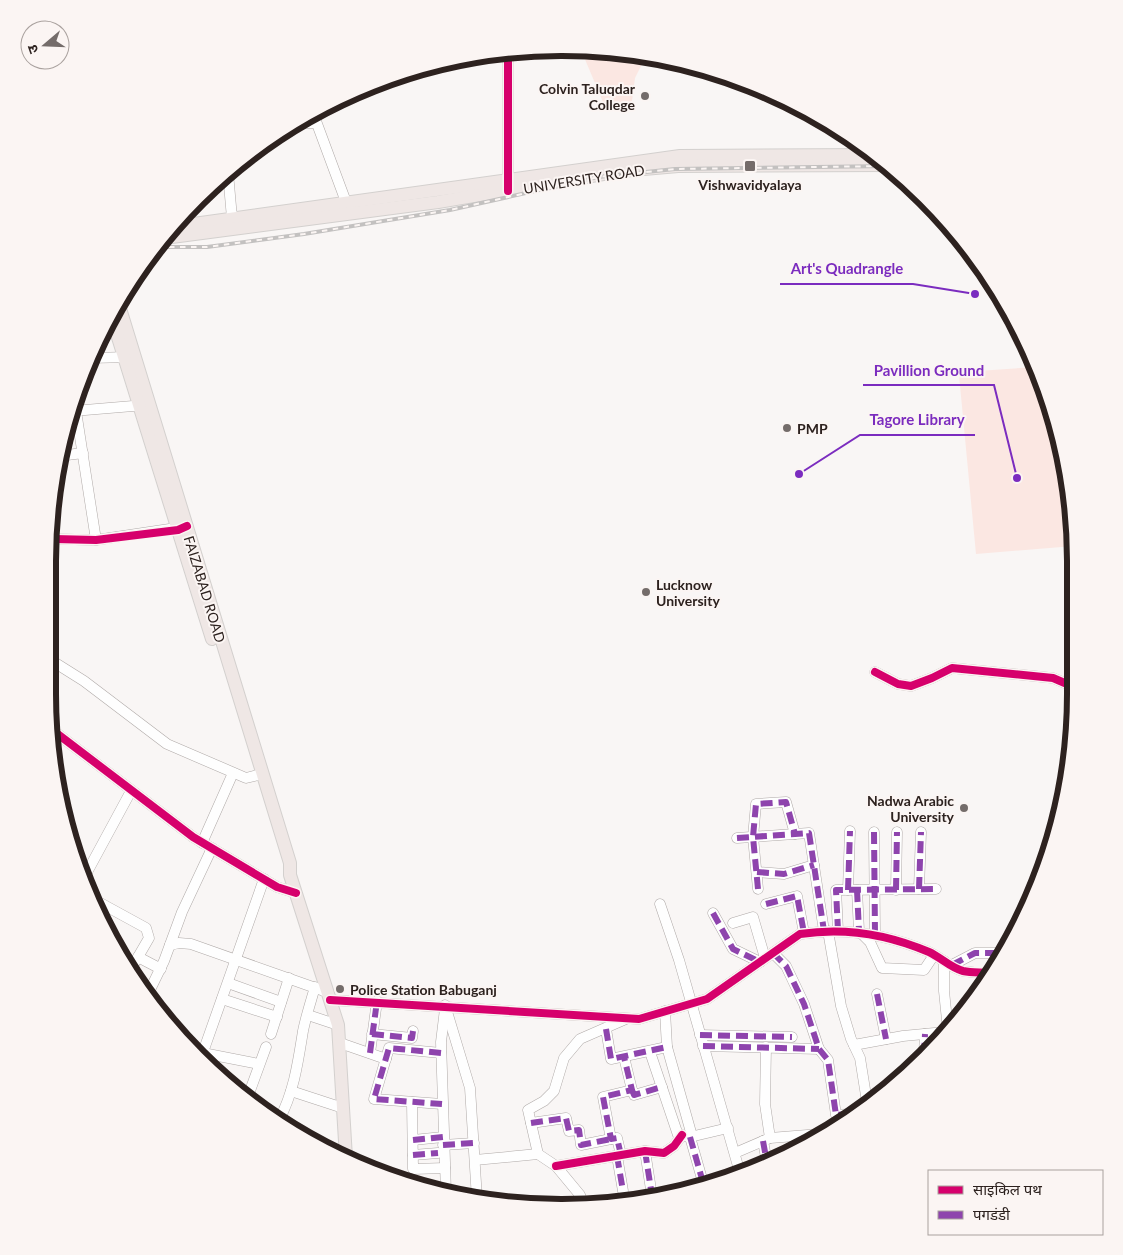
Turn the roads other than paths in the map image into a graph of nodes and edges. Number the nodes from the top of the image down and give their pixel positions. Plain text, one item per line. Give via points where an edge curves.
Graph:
1 (508, 60) edge
2 (315, 121) edge
3 (861, 155) edge
4 (874, 165) edge
5 (229, 181) edge
6 (508, 186) junction
7 (348, 208) junction
8 (232, 218) junction
9 (185, 225) edge
10 (175, 236) edge
11 (120, 315) edge
12 (115, 325) edge
13 (128, 357) junction
14 (99, 358) edge
15 (144, 405) junction
16 (79, 411) edge
17 (76, 421) edge
18 (83, 453) junction
19 (68, 455) edge
20 (182, 528) junction
21 (57, 539) edge
22 (96, 540) junction
23 (56, 663) edge
24 (875, 672) dead end
25 (1067, 684) edge
26 (58, 734) edge
27 (233, 773) junction
28 (258, 775) junction
29 (131, 791) junction
30 (850, 831) dead end
31 (874, 832) dead end
32 (897, 832) dead end
33 (920, 832) dead end
34 (795, 834) junction
35 (753, 836) junction
36 (737, 838) dead end
37 (202, 843) junction
38 (212, 848) junction
39 (814, 865) junction
40 (88, 870) edge
41 (757, 872) junction
42 (264, 879) junction
43 (758, 889) dead end
44 (919, 889) junction
45 (936, 889) dead end
46 (852, 890) junction
47 (874, 890) junction
48 (896, 890) junction
49 (296, 894) junction
50 (102, 904) edge
51 (660, 904) dead end
52 (766, 904) dead end
53 (713, 913) dead end
54 (733, 923) dead end
55 (830, 931) junction
56 (859, 931) junction
57 (804, 933) junction
58 (875, 934) junction
59 (170, 945) junction
60 (995, 953) edge
61 (934, 955) junction
62 (138, 957) junction
63 (766, 958) junction
64 (236, 960) junction
65 (134, 963) edge
66 (948, 963) junction
67 (160, 969) junction
68 (983, 972) edge
69 (289, 978) junction
70 (228, 983) junction
71 (315, 986) junction
72 (151, 988) edge
73 (877, 994) dead end
74 (329, 996) junction
75 (222, 999) junction
76 (376, 1001) junction
77 (281, 1002) junction
78 (691, 1004) junction
79 (445, 1005) junction
80 (664, 1011) junction
81 (308, 1015) junction
82 (277, 1017) junction
83 (626, 1019) junction
84 (946, 1021) edge
85 (338, 1025) junction
86 (606, 1029) junction
87 (936, 1032) edge
88 (271, 1034) dead end
89 (372, 1034) junction
90 (925, 1034) junction
91 (700, 1035) junction
92 (792, 1037) dead end
93 (886, 1039) junction
94 (340, 1043) junction
95 (854, 1045) junction
96 (924, 1045) edge
97 (703, 1046) junction
98 (266, 1047) dead end
99 (667, 1047) junction
100 (766, 1047) junction
101 (819, 1049) junction
102 (412, 1050) junction
103 (204, 1051) edge
104 (650, 1052) junction
105 (370, 1053) junction
106 (441, 1053) junction
107 (208, 1055) edge
108 (624, 1057) junction
109 (386, 1059) junction
110 (259, 1064) junction
111 (662, 1087) junction
112 (249, 1090) edge
113 (632, 1090) junction
114 (291, 1091) junction
115 (866, 1096) edge
116 (412, 1102) junction
117 (442, 1104) junction
118 (343, 1108) junction
119 (282, 1115) edge
120 (841, 1115) edge
121 (531, 1123) junction
122 (728, 1128) junction
123 (688, 1136) junction
124 (806, 1136) edge
125 (611, 1139) junction
126 (413, 1140) junction
127 (767, 1140) junction
128 (474, 1143) junction
129 (441, 1145) junction
130 (346, 1150) edge
131 (645, 1151) junction
132 (735, 1153) junction
133 (538, 1154) junction
134 (413, 1155) junction
135 (767, 1155) edge
136 (619, 1156) junction
137 (475, 1160) junction
138 (556, 1166) junction
139 (738, 1166) edge
140 (445, 1168) junction
141 (702, 1179) edge
142 (446, 1185) edge
143 (651, 1190) edge
144 (476, 1191) edge
145 (623, 1191) dead end
146 (582, 1198) edge

1 - 6 street
2 - 7 street
3 - 6 main road, UNIVERSITY ROAD via 680,156
4 - 6 main road, UNIVERSITY ROAD via 673,167
5 - 8 street
6 - 7 main road, UNIVERSITY ROAD
7 - 8 main road, UNIVERSITY ROAD
7 - 10 main road, UNIVERSITY ROAD
8 - 9 main road, UNIVERSITY ROAD
11 - 13 main road, FAIZABAD ROAD
12 - 13 main road, FAIZABAD ROAD
13 - 14 street
13 - 15 main road, FAIZABAD ROAD
15 - 16 street
15 - 20 main road, FAIZABAD ROAD
17 - 18 street
18 - 19 street
18 - 22 street
20 - 22 street
20 - 28 main road, FAIZABAD ROAD
21 - 22 street
23 - 27 street via 167,744
24 - 25 street via 898,684 911,686 952,668 1054,678
26 - 29 street
27 - 28 street via 246,778
27 - 37 street
28 - 49 main road, FAIZABAD ROAD via 290,863
29 - 37 street
29 - 40 street
30 - 46 street
31 - 47 street
32 - 48 street
33 - 44 street
34 - 35 street
34 - 35 street via 786,802 776,802 756,804
34 - 39 street via 809,833
35 - 36 street
35 - 41 street
37 - 38 street
38 - 42 street
38 - 59 street
39 - 41 street via 784,874
39 - 55 street
41 - 43 street
42 - 49 street
42 - 64 street
44 - 45 street
44 - 48 street
46 - 47 street
46 - 55 street via 836,890
46 - 56 street
47 - 48 street
47 - 58 street
49 - 74 main road, FAIZABAD ROAD
50 - 62 street via 146,928 149,938
51 - 78 street
52 - 57 street via 797,896
53 - 63 street via 733,949
54 - 63 street via 753,918
55 - 56 street
55 - 57 street
55 - 95 street via 841,1006
56 - 58 street
56 - 61 street via 870,942 882,968 924,970
57 - 63 street
58 - 61 street
59 - 64 street via 191,944
59 - 67 street
60 - 66 street via 975,953
61 - 66 street
62 - 65 street
62 - 67 street
63 - 78 street via 707,999
63 - 101 street via 786,966 804,1004
64 - 69 street
64 - 70 street
66 - 68 street via 962,970
66 - 84 street via 944,991
67 - 72 street
69 - 71 street
69 - 77 street
70 - 75 street
70 - 77 street
71 - 74 street
71 - 81 street
73 - 93 street
74 - 76 street
74 - 85 main road, FAIZABAD ROAD
75 - 82 street
75 - 103 street
76 - 79 street
76 - 89 street
77 - 82 street
78 - 80 street
78 - 91 street
79 - 83 street
79 - 106 street
79 - 128 street via 470,1088
80 - 83 street via 639,1019
80 - 99 street
81 - 85 street
81 - 114 street
82 - 88 street
83 - 86 street
85 - 94 main road, FAIZABAD ROAD
86 - 108 street via 611,1060
86 - 121 street via 580,1039 572,1047 564,1058 554,1092 528,1110
87 - 90 street
89 - 102 street via 412,1035
89 - 105 street
90 - 93 street
90 - 96 street
91 - 92 street
91 - 97 street
93 - 95 street
94 - 105 street
94 - 118 main road, FAIZABAD ROAD
95 - 115 street via 862,1067
97 - 100 street
97 - 122 street
98 - 110 street
99 - 104 street
99 - 123 street
100 - 101 street
100 - 127 street
101 - 120 street via 828,1060 836,1115
102 - 106 street
102 - 109 street via 389,1048
104 - 108 street
104 - 111 street
105 - 109 street
106 - 117 street
107 - 110 street
108 - 113 street
109 - 116 street via 374,1099
110 - 112 street
111 - 113 street via 634,1095
111 - 123 street via 678,1135
113 - 125 street via 603,1097
114 - 118 street
114 - 119 street
116 - 117 street
116 - 126 street
117 - 129 street
118 - 130 main road, FAIZABAD ROAD
121 - 125 street via 566,1118 569,1131 579,1130 581,1145
121 - 133 street
122 - 123 street
122 - 132 street
123 - 131 street via 664,1153
123 - 141 street
124 - 127 street
125 - 136 street via 617,1138
126 - 129 street
126 - 134 street
127 - 132 street
127 - 135 street
128 - 129 street
128 - 137 street
129 - 134 street
129 - 140 street
131 - 136 street
131 - 143 street
132 - 139 street
133 - 137 street
133 - 138 street
134 - 140 street via 413,1169
136 - 138 street
136 - 145 street
137 - 144 street
138 - 146 street
140 - 142 street

